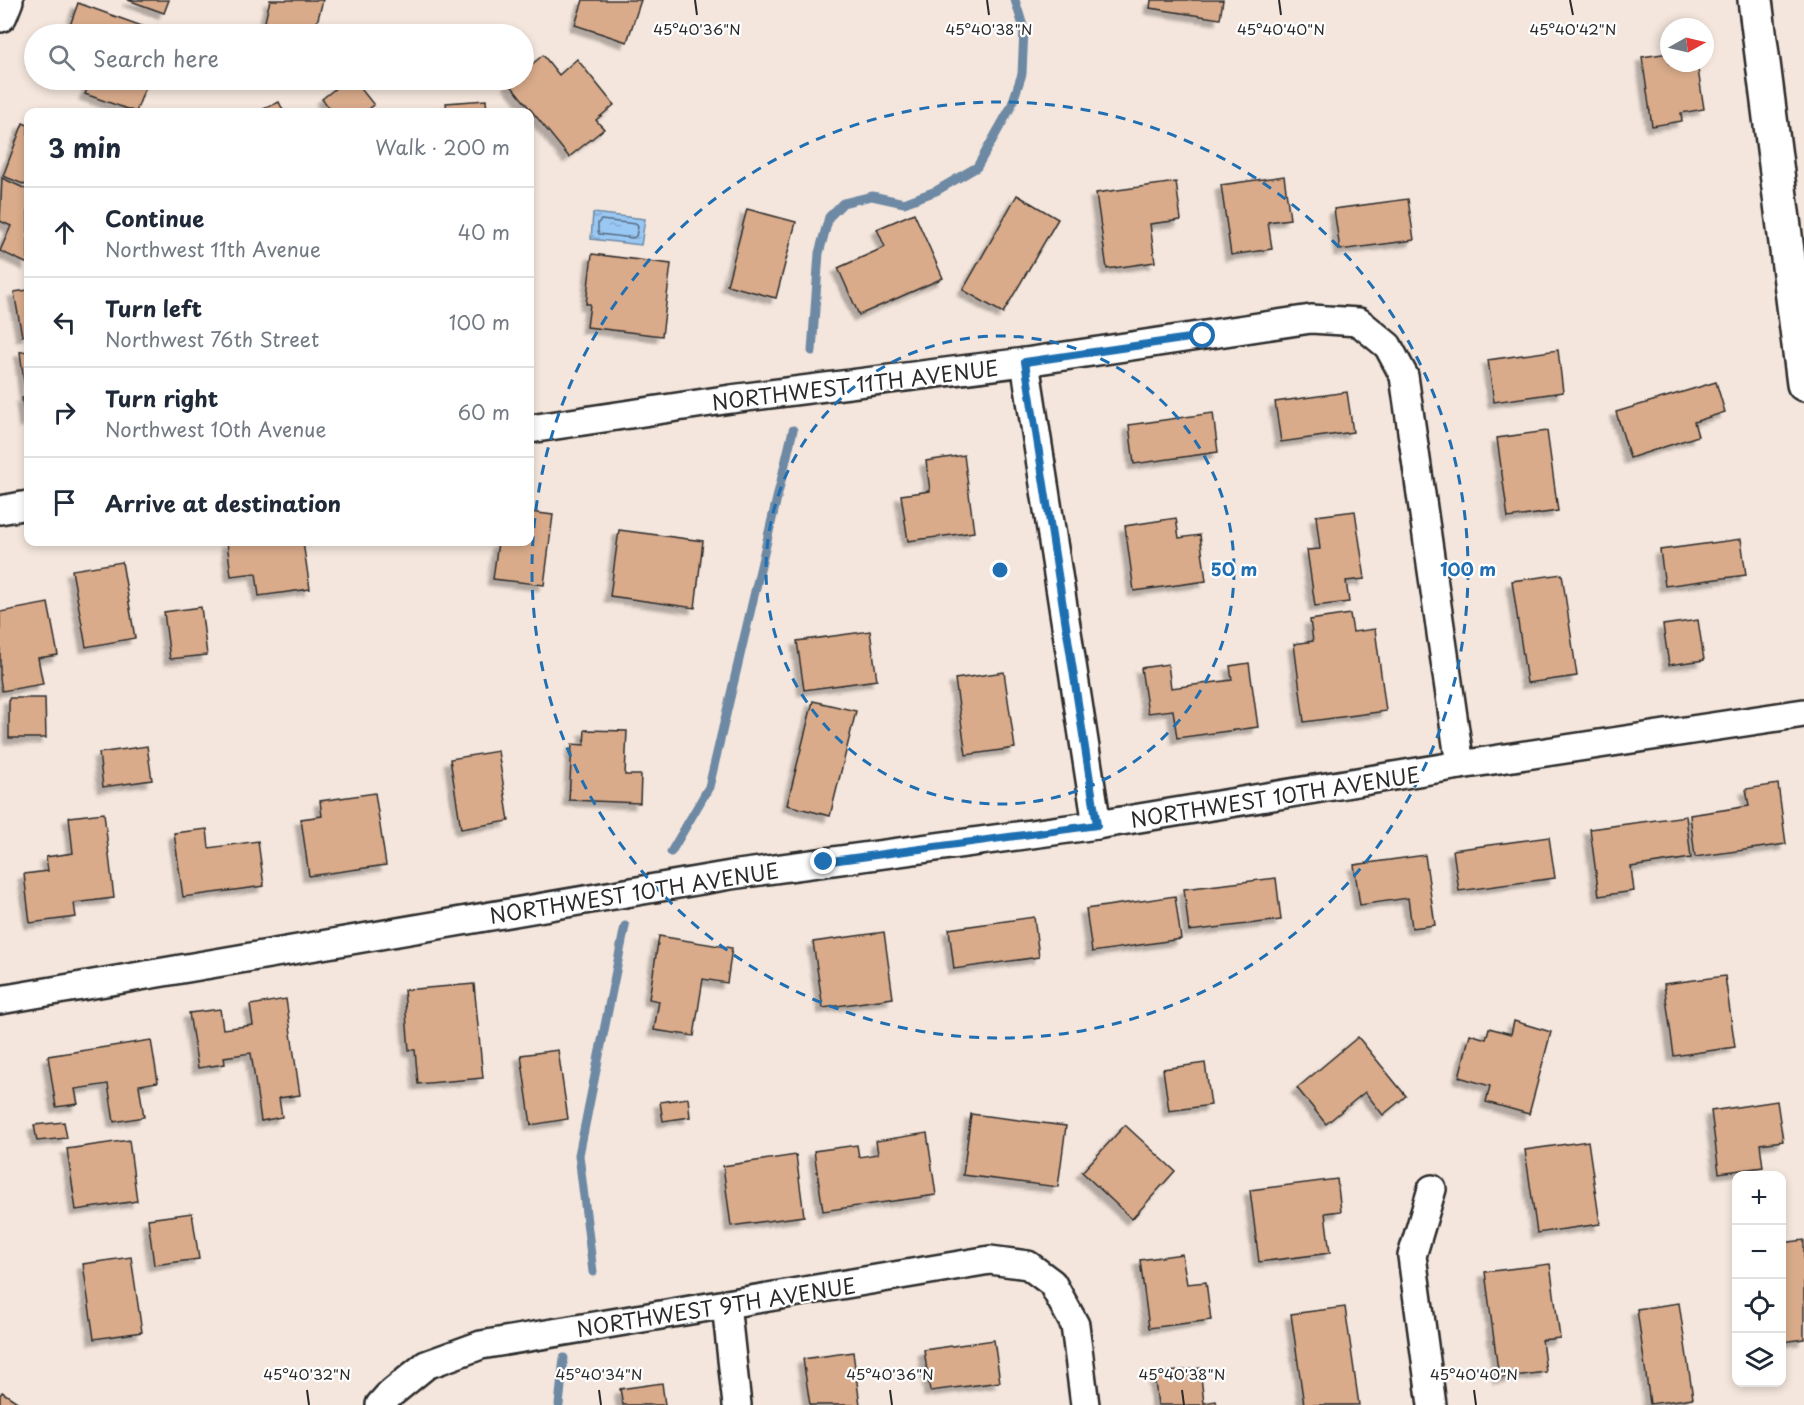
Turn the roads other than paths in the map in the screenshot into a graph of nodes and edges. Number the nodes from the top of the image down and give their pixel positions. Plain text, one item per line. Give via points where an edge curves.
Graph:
1 (6, 0) edge
2 (1755, 0) edge
3 (0, 15) edge
4 (1025, 362) junction
5 (1804, 384) edge
6 (534, 428) edge
7 (24, 506) edge
8 (0, 510) edge
9 (1804, 713) edge
10 (1460, 765) junction
11 (1097, 825) junction
12 (0, 1000) edge
13 (1432, 1189) dead end
14 (726, 1304) junction
15 (384, 1401) edge
16 (737, 1405) edge
17 (1085, 1405) edge
18 (1432, 1405) edge

1 - 3 main road
2 - 5 main road
4 - 6 street, NORTHWEST 11TH AVENUE
4 - 10 street, NORTHWEST 11TH AVENUE via 1311,319 1359,322 1388,346 1404,376
4 - 11 street
7 - 8 street
9 - 10 street, NORTHWEST 10TH AVENUE
10 - 11 street, NORTHWEST 10TH AVENUE
11 - 12 street, NORTHWEST 10TH AVENUE via 731,875
13 - 18 street via 1412,1256
14 - 15 street, NORTHWEST 9TH AVENUE via 481,1345 426,1365
14 - 16 street
14 - 17 street, NORTHWEST 9TH AVENUE via 990,1260 1029,1265 1052,1283 1075,1325

